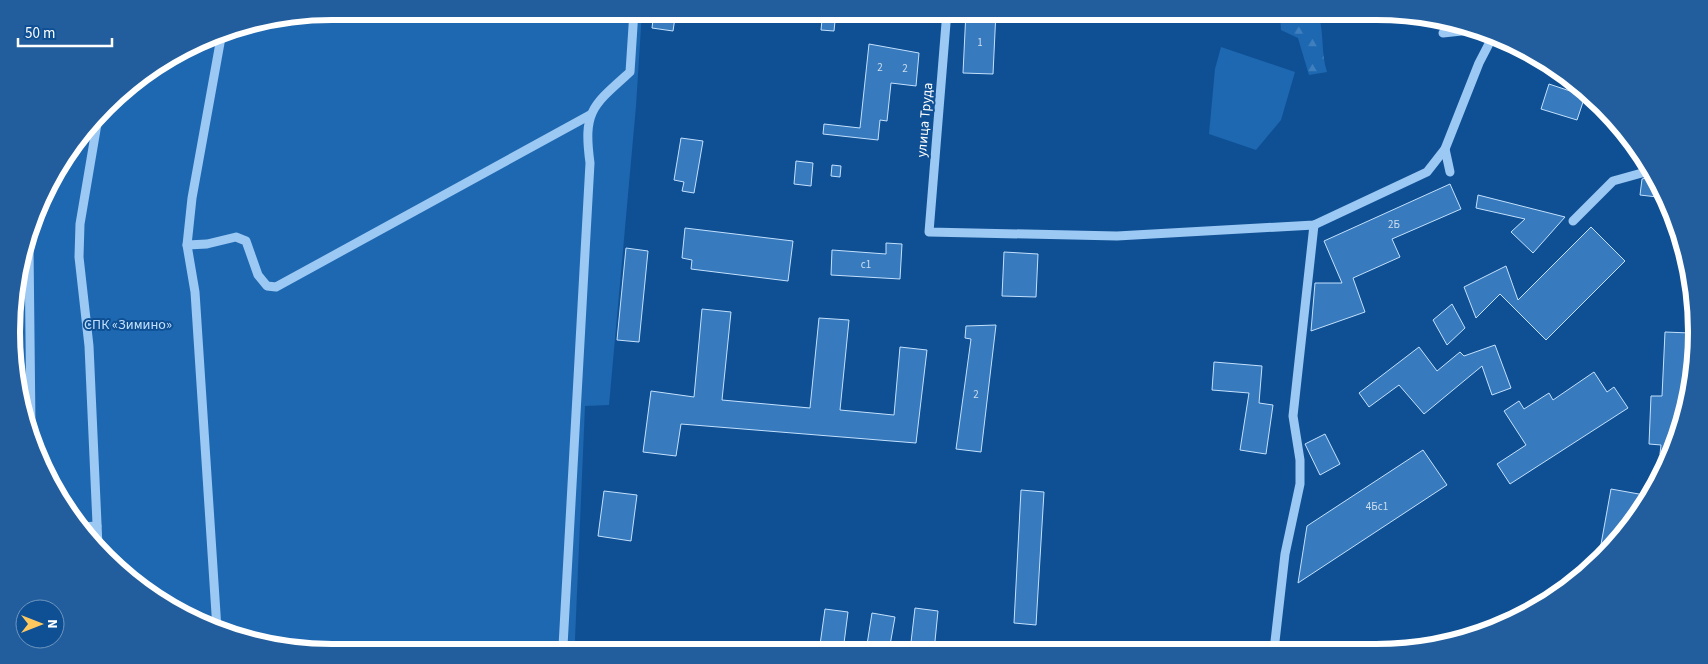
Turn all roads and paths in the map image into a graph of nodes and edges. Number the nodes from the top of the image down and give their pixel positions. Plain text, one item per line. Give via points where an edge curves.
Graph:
1 (633, 20) edge
2 (946, 20) edge
3 (1458, 31) edge
4 (1443, 33) dead end
5 (220, 41) edge
6 (1490, 42) edge
7 (590, 115) junction
8 (97, 127) edge
9 (1445, 149) junction
10 (1450, 172) dead end
11 (1644, 172) edge
12 (1573, 222) dead end
13 (1314, 225) junction
14 (186, 245) junction
15 (29, 258) edge
16 (31, 412) edge
17 (97, 526) junction
18 (88, 527) edge
19 (98, 539) edge
20 (216, 621) edge
21 (559, 644) edge
22 (1275, 644) edge

1 - 7 street via 630,72 599,99
2 - 13 street, улица Труда via 929,232 1117,236
3 - 4 street
5 - 14 street
6 - 9 street
7 - 14 street via 276,287 267,286 258,275 246,241 236,237
7 - 21 street via 586,134 590,173
8 - 17 street via 80,224 79,257 89,346
9 - 10 street
9 - 13 street via 1427,172
11 - 12 street via 1613,181
13 - 22 street via 1293,416 1300,484 1285,554
14 - 20 street via 195,292
15 - 16 street
17 - 18 street
17 - 19 street

